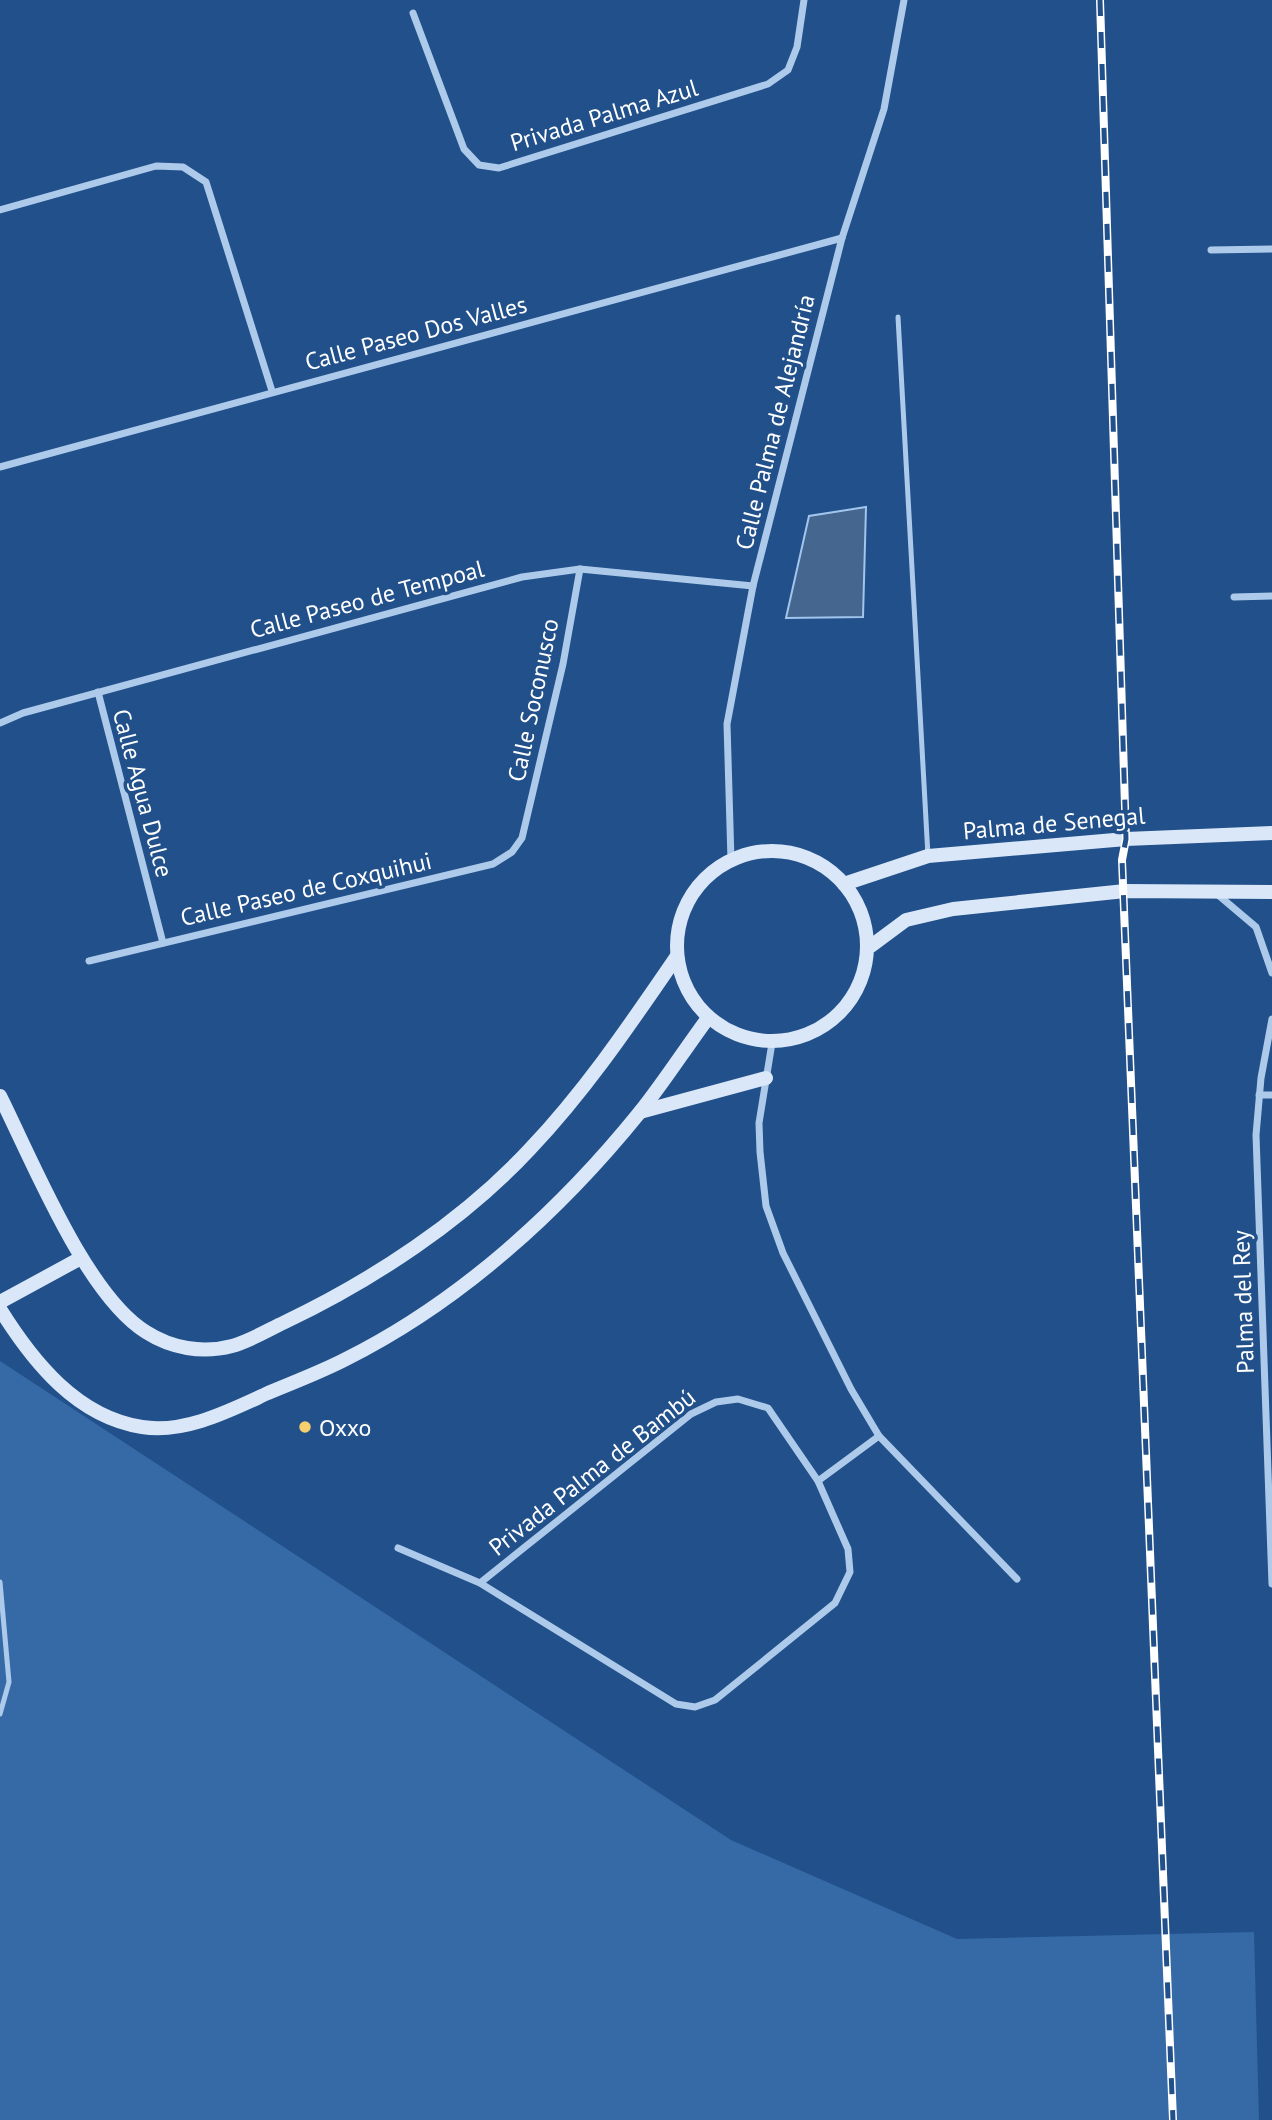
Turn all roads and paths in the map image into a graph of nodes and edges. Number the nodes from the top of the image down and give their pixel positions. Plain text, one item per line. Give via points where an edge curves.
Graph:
1 (804, 0) edge
2 (904, 0) edge
3 (413, 13) dead end
4 (0, 210) edge
5 (842, 238) junction
6 (1272, 249) edge
7 (1211, 250) dead end
8 (898, 317) dead end
9 (272, 391) junction
10 (0, 467) edge
11 (580, 569) junction
12 (753, 586) junction
13 (1272, 596) edge
14 (1234, 597) dead end
15 (98, 692) junction
16 (0, 723) edge
17 (1272, 833) edge
18 (522, 838) joint
19 (928, 856) junction
20 (731, 860) junction
21 (844, 884) junction
22 (1272, 892) edge
23 (1216, 894) junction
24 (163, 943) junction
25 (871, 946) junction
26 (677, 956) junction
27 (89, 961) dead end
28 (1272, 973) edge
29 (708, 1018) junction
30 (1272, 1019) edge
31 (772, 1043) junction
32 (766, 1079) junction
33 (1259, 1095) junction
34 (1272, 1095) edge
35 (0, 1096) edge
36 (640, 1112) junction
37 (80, 1258) junction
38 (0, 1302) edge
39 (0, 1309) edge
40 (879, 1436) junction
41 (818, 1481) junction
42 (398, 1548) dead end
43 (1017, 1579) dead end
44 (0, 1582) edge
45 (480, 1583) junction
46 (1272, 1584) edge
47 (0, 1713) edge

1 - 3 street, Privada Palma Azul via 793,59 788,70 768,84 499,168 479,165 464,149
2 - 5 street, Calle Palma de Alejandría via 884,109
4 - 9 street via 156,166 183,167 206,182
5 - 9 street, Calle Paseo Dos Valles
5 - 12 street, Calle Palma de Alejandría
6 - 7 street
8 - 19 lane
9 - 10 street, Calle Paseo Dos Valles
11 - 12 street, Calle Paseo de Tempoal
11 - 15 street, Calle Paseo de Tempoal via 522,577
11 - 18 street, Calle Soconusco
12 - 20 street, Calle Palma de Alejandría via 727,724
13 - 14 street
15 - 16 street, Calle Paseo de Tempoal
15 - 24 street, Calle Agua Dulce
17 - 19 street, Palma de Senegal via 1126,839
18 - 24 street, Calle Paseo de Coxquihui via 512,852 493,864
19 - 21 street, Palma de Senegal
20 - 21 street via 753,852 799,854 823,864
20 - 26 street via 706,876 688,899 678,927
21 - 25 street via 860,909
22 - 23 street
23 - 25 street via 1125,891 953,909 906,920
23 - 28 street via 1256,927
24 - 27 street, Calle Paseo de Coxquihui
25 - 31 street via 857,990 842,1012 822,1029
26 - 29 street via 687,990
26 - 37 street via 594,1077 529,1151 460,1212 386,1266 311,1310 232,1346 184,1348 143,1331
29 - 31 street via 737,1036
29 - 36 street
30 - 33 street, Palma del Rey
31 - 32 street
32 - 36 street
32 - 40 street via 759,1142 770,1223 851,1389
33 - 34 street
33 - 46 street, Palma del Rey via 1256,1148
35 - 37 street
36 - 39 street via 545,1216 489,1266 347,1359 214,1417 144,1428 88,1408 42,1368
37 - 38 street
40 - 41 street
40 - 43 street
41 - 45 street, Privada Palma de Bambú via 768,1408 738,1399 716,1402 691,1414
41 - 45 street, Privada Palma de Bambú via 848,1549 850,1572 844,1590 835,1603 715,1700 695,1707 676,1704
42 - 45 street, Privada Palma de Bambú
44 - 47 lane via 9,1682

